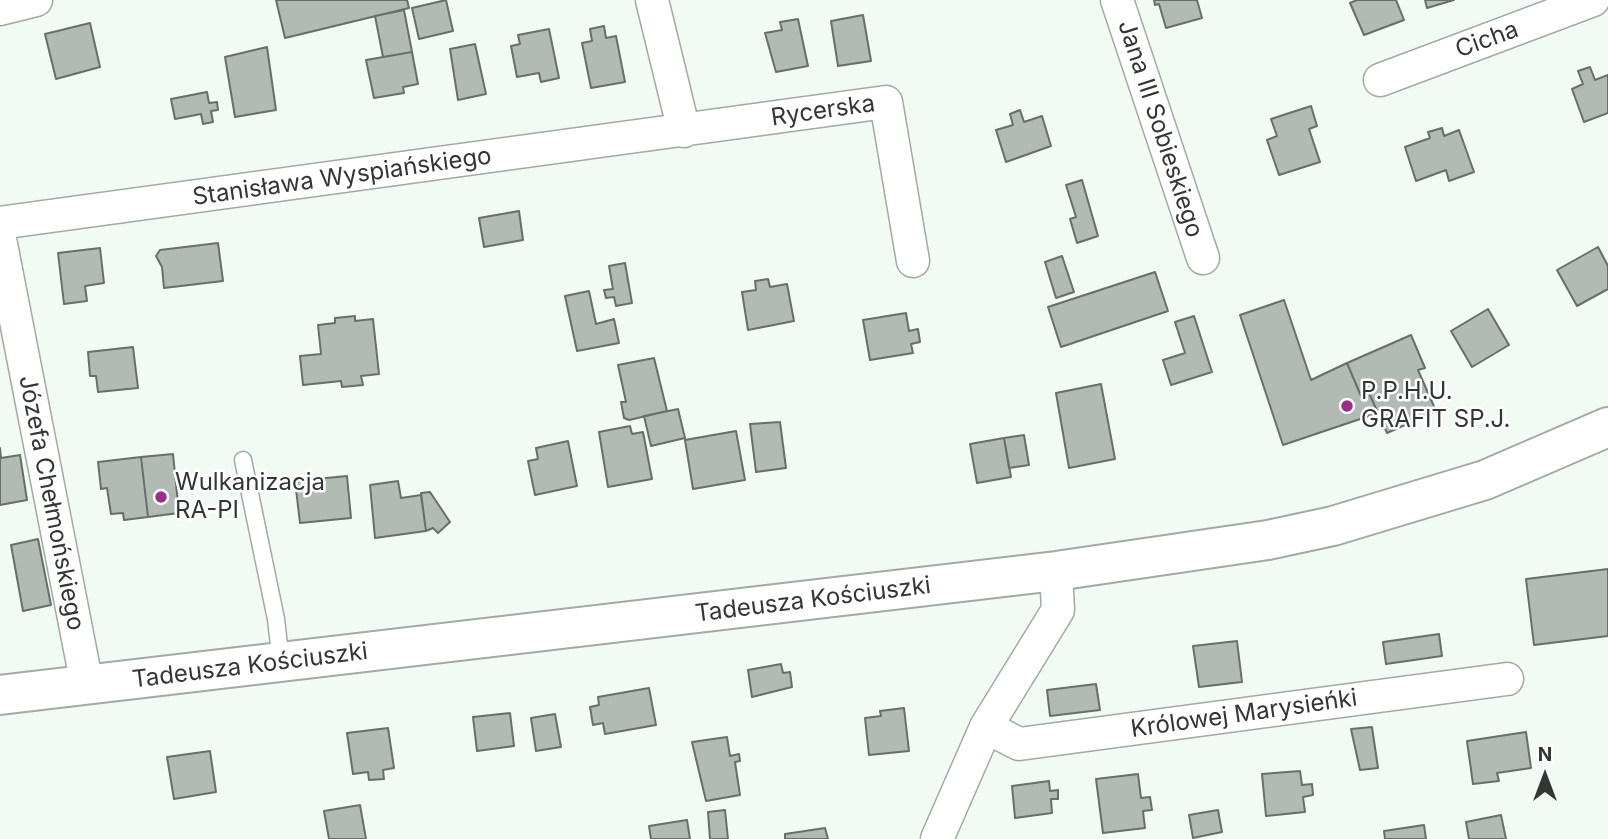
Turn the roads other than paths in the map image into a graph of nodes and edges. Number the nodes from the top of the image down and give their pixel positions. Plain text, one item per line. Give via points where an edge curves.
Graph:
1 (36, 0) edge
2 (653, 0) edge
3 (1117, 0) edge
4 (1593, 0) edge
5 (0, 9) edge
6 (1380, 80) dead end
7 (684, 131) junction
8 (0, 223) edge
9 (0, 239) edge
10 (1203, 258) dead end
11 (913, 261) dead end
12 (7, 315) edge
13 (1608, 427) edge
14 (243, 460) dead end
15 (1056, 572) junction
16 (281, 663) junction
17 (1507, 679) dead end
18 (87, 685) junction
19 (0, 695) edge
20 (986, 727) junction
21 (937, 839) edge

1 - 5 street
2 - 7 street
3 - 10 street, Jana III Sobieskiego
4 - 6 street, Cicha
7 - 8 street, Stanisława Wyspiańskiego
7 - 11 street, Rycerska via 886,102
9 - 12 street, Józefa Chełmońskiego
12 - 18 street, Józefa Chełmońskiego
13 - 15 main road, Tadeusza Kościuszki via 1485,480 1334,526
14 - 16 lane
15 - 16 main road, Tadeusza Kościuszki
15 - 20 street via 1058,610
16 - 18 main road, Tadeusza Kościuszki
17 - 20 street, Królowej Marysieńki via 1019,744
18 - 19 main road, Tadeusza Kościuszki
20 - 21 street

